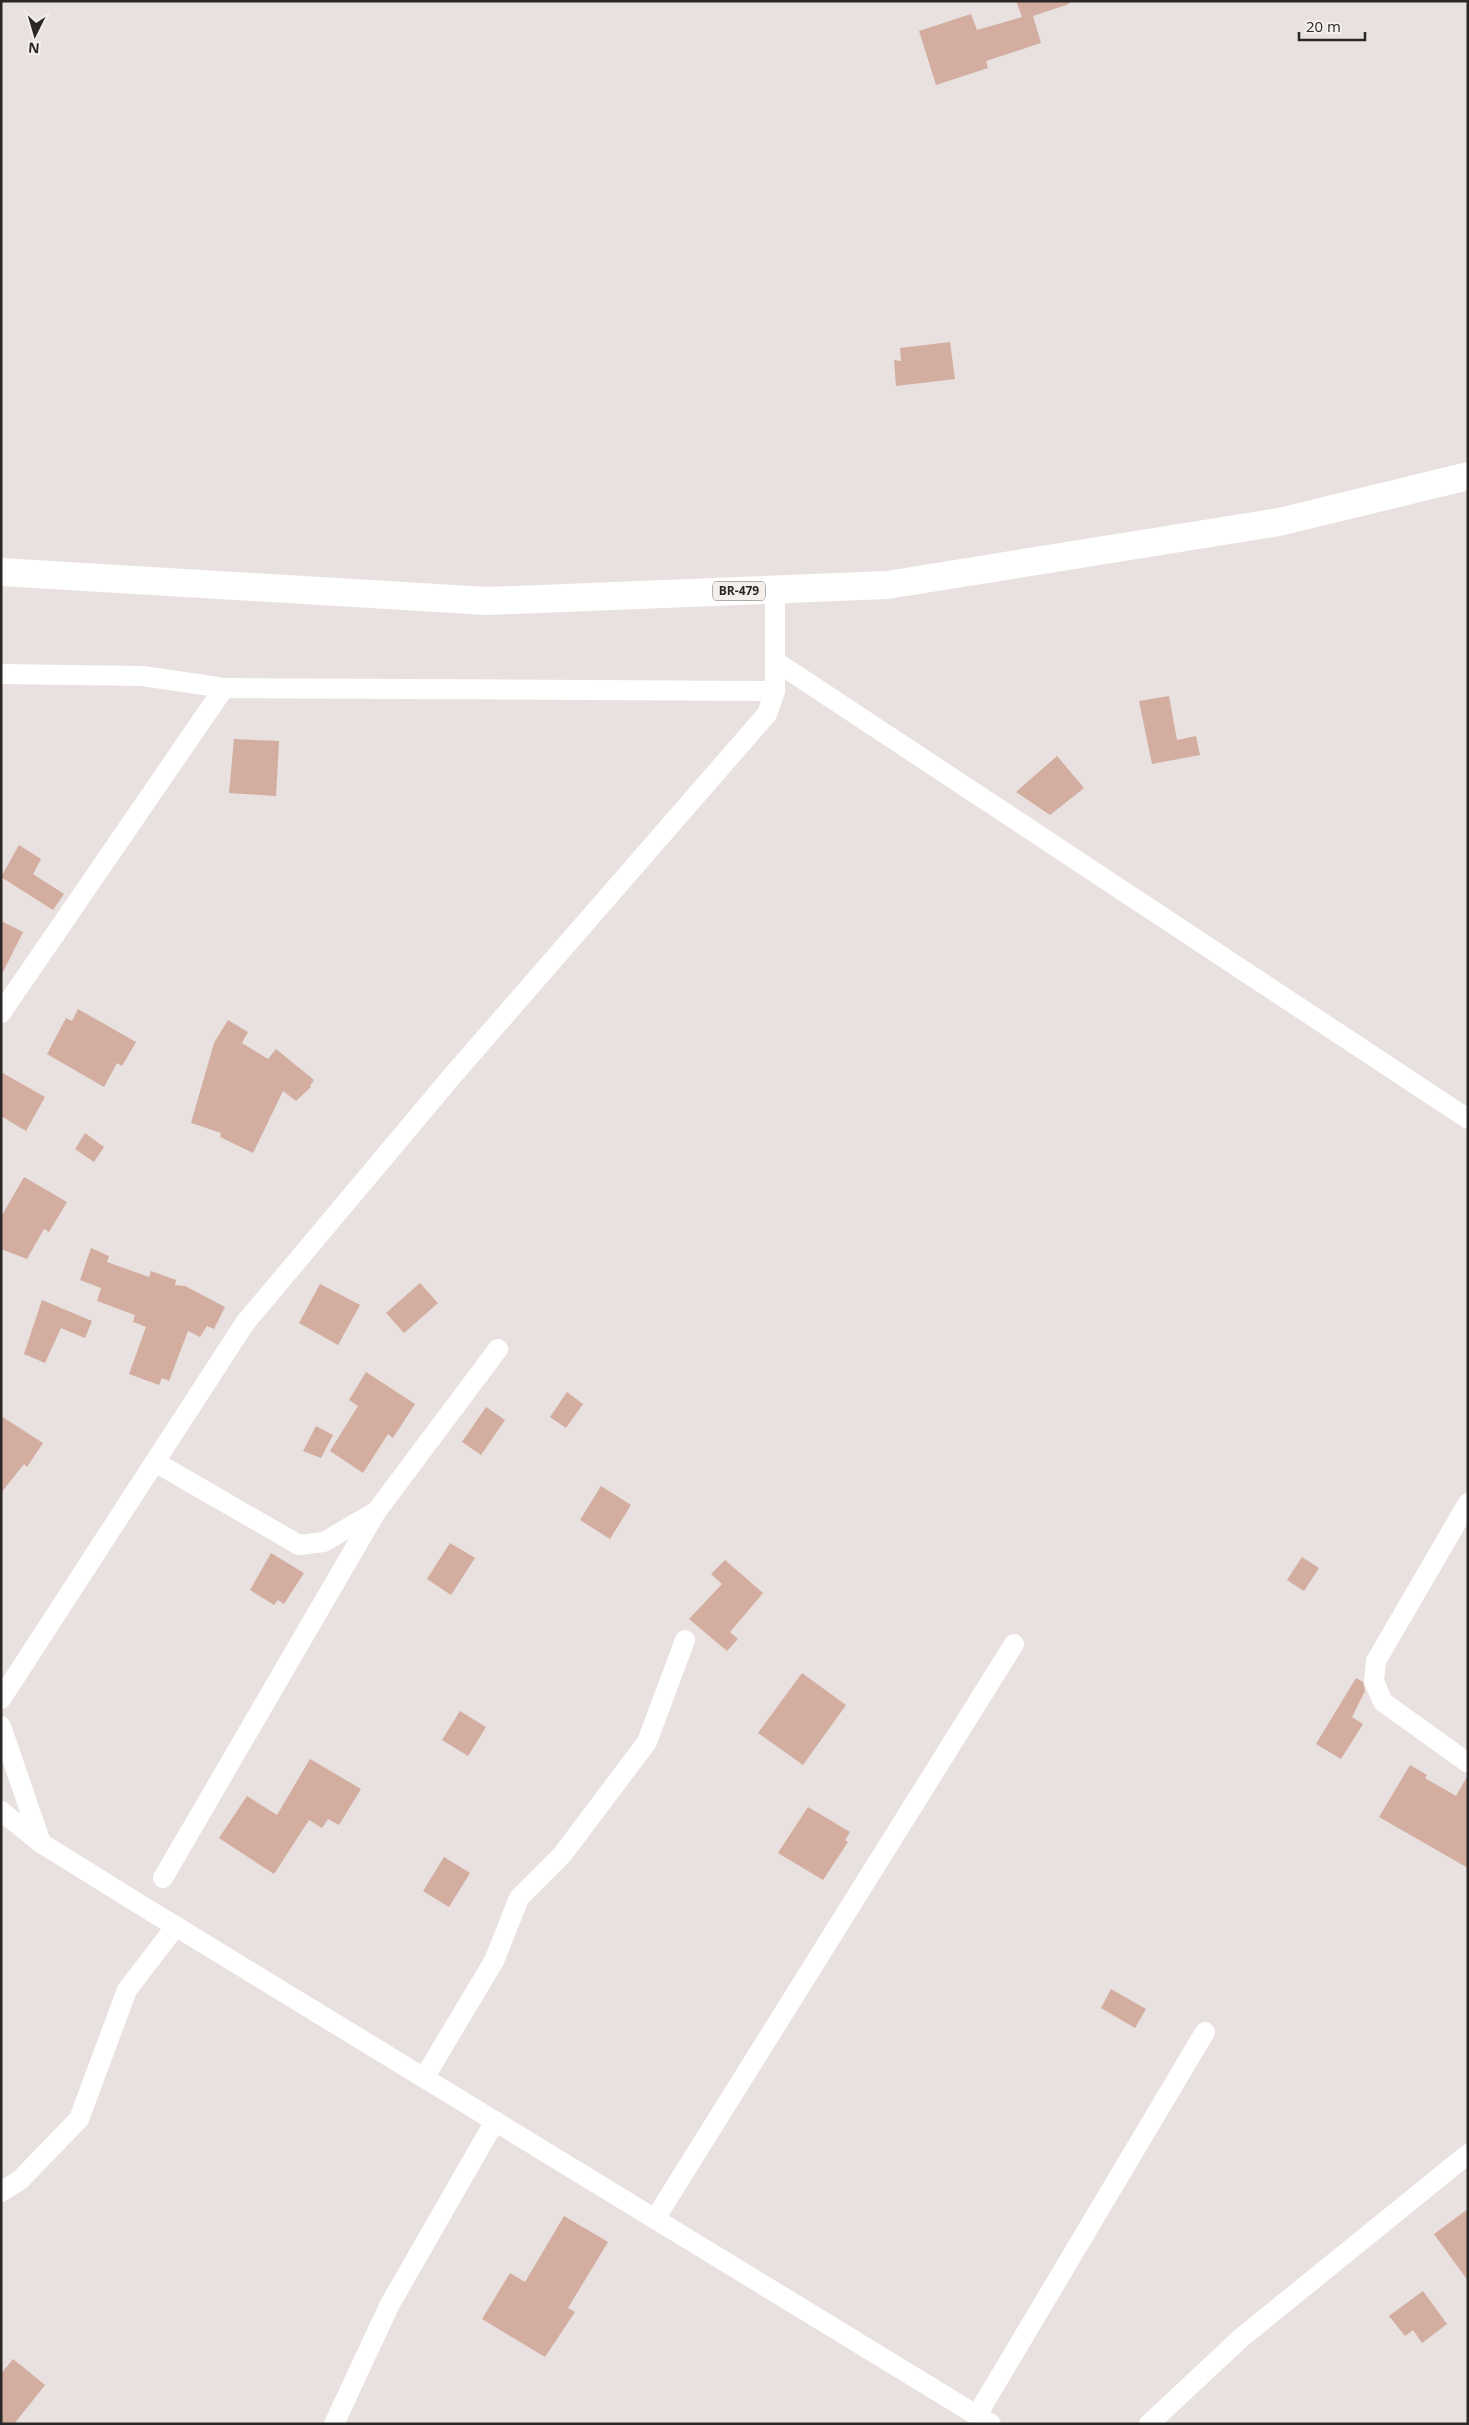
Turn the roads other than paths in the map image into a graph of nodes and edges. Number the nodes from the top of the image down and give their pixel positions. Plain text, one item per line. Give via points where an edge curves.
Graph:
1 (1468, 476) edge
2 (1, 572) edge
3 (775, 590) junction
4 (775, 661) junction
5 (1, 674) edge
6 (224, 688) junction
7 (775, 691) junction
8 (1, 1012) edge
9 (1468, 1119) edge
10 (498, 1349) dead end
11 (155, 1462) junction
12 (1468, 1503) edge
13 (376, 1512) junction
14 (685, 1640) dead end
15 (1014, 1644) dead end
16 (1, 1699) edge
17 (1, 1726) edge
18 (1468, 1763) edge
19 (1, 1811) edge
20 (41, 1843) junction
21 (163, 1878) dead end
22 (176, 1926) junction
23 (1206, 2032) dead end
24 (424, 2078) junction
25 (495, 2121) junction
26 (1468, 2154) edge
27 (1, 2192) edge
28 (655, 2219) junction
29 (984, 2419) edge
30 (334, 2424) edge
31 (1149, 2424) edge

1 - 3 main road, BR-479 via 1280,522 887,585
2 - 3 main road, BR-479 via 486,601
3 - 4 street
4 - 7 street
4 - 9 street
5 - 6 street via 143,676
6 - 7 street
6 - 8 street
7 - 11 street via 767,714 453,1074 245,1323
10 - 13 street
11 - 13 street via 299,1545 324,1542
11 - 16 street
12 - 18 street via 1376,1661 1374,1681 1383,1702
13 - 21 street
14 - 24 street via 647,1742 562,1855 518,1898 494,1961
15 - 28 street
17 - 20 street
19 - 20 street
20 - 22 street
22 - 24 street
22 - 27 street via 127,1990 79,2119 20,2180
23 - 29 street
24 - 25 street
25 - 28 street
25 - 30 street via 390,2304
26 - 31 street via 1241,2338
28 - 29 street

